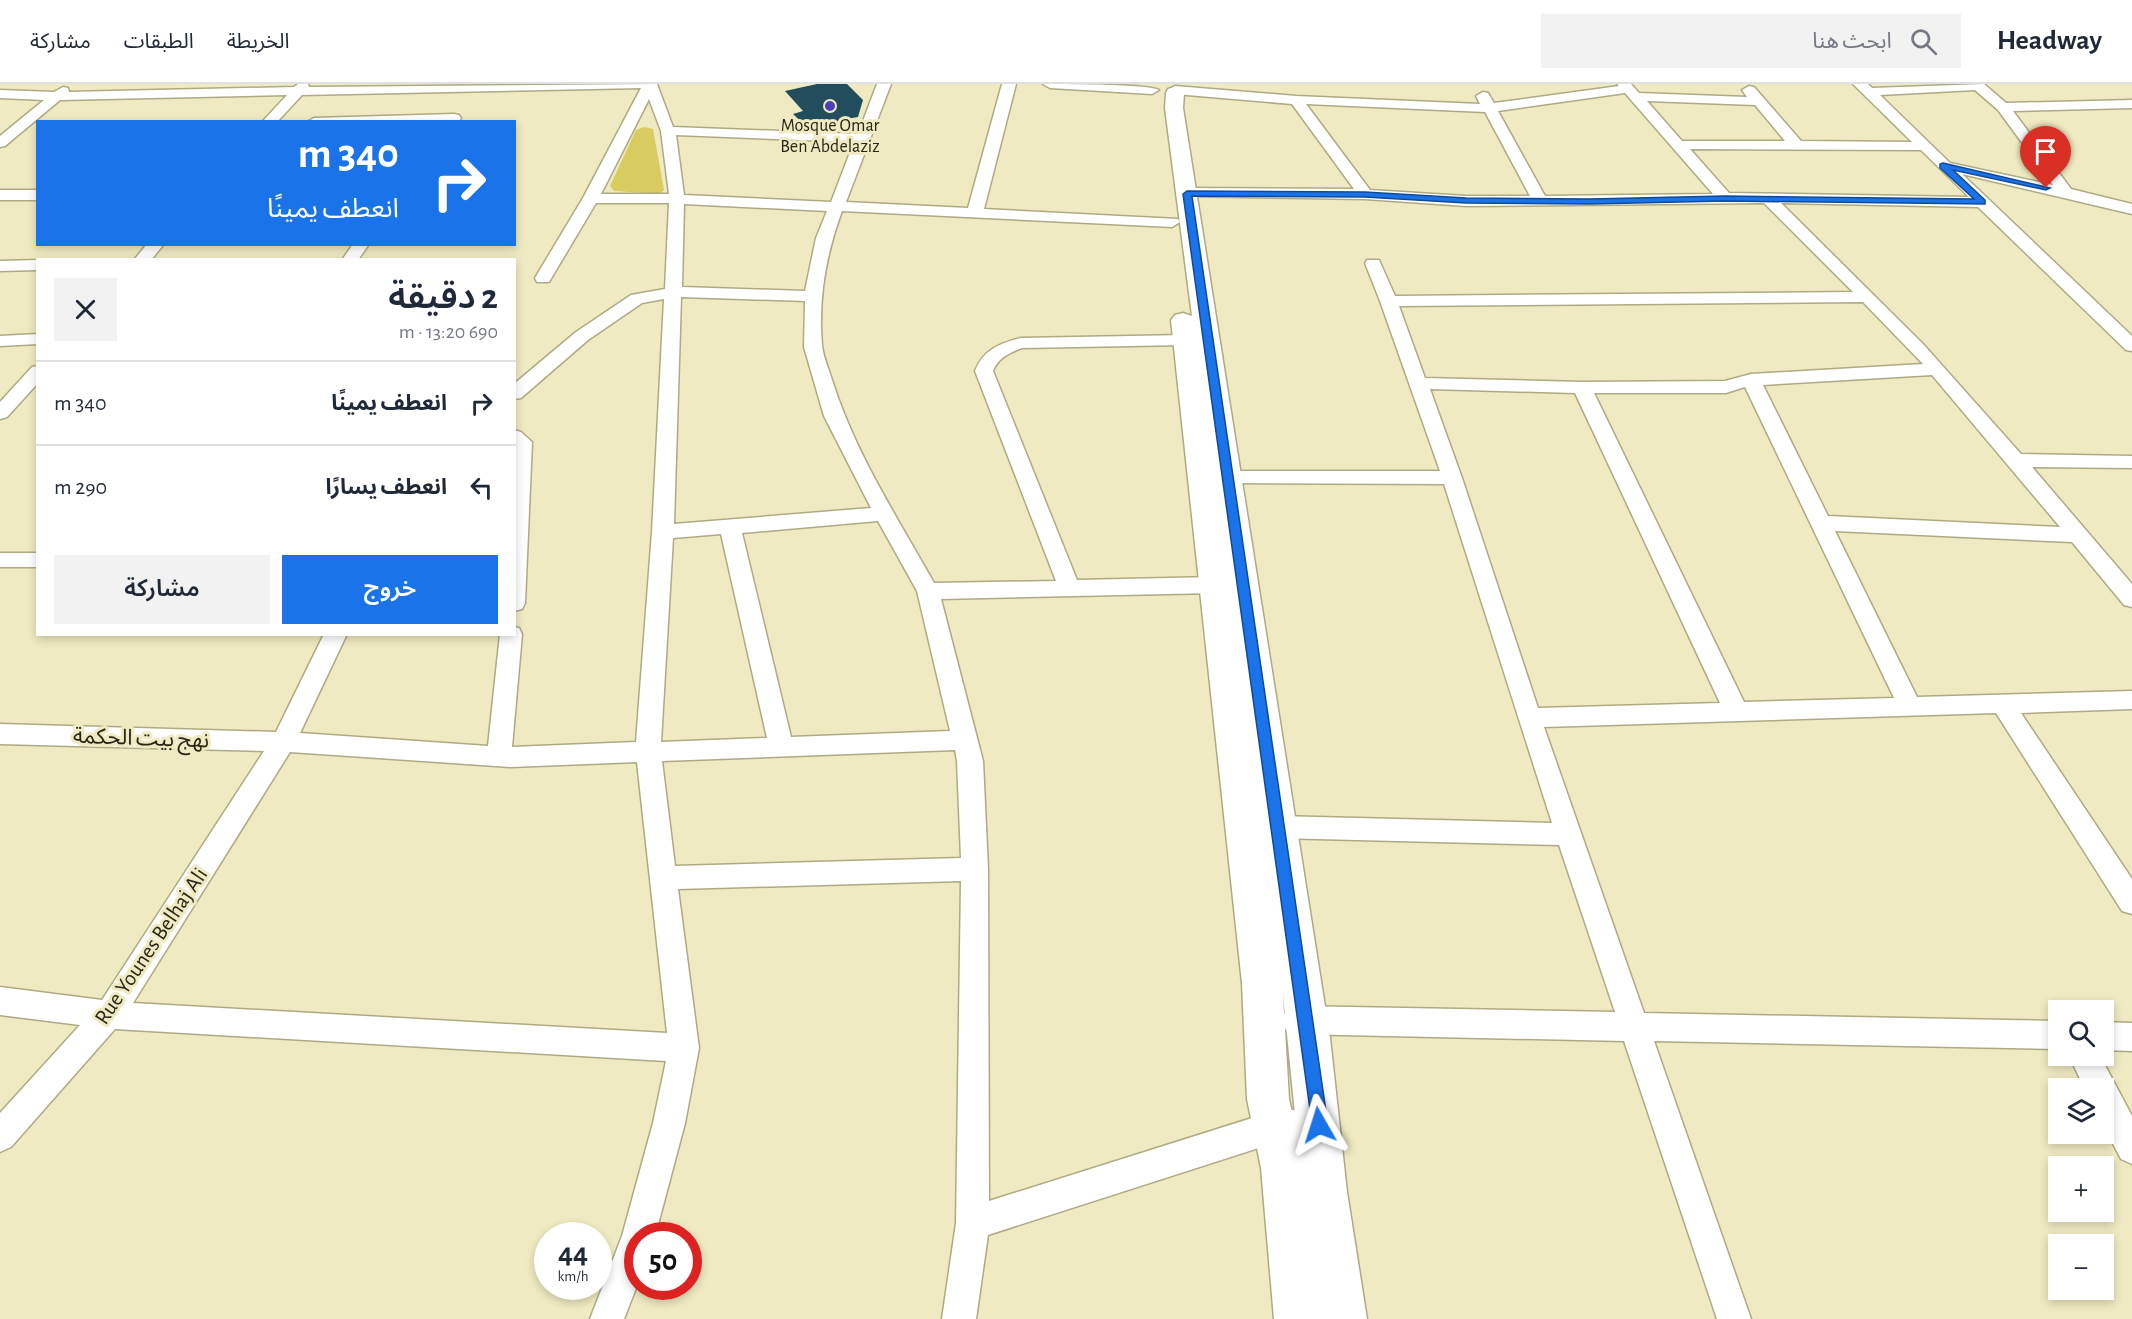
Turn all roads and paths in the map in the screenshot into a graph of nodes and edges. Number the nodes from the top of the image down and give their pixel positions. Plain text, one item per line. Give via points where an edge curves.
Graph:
1 (72, 84) edge
2 (650, 84) edge
3 (884, 84) edge
4 (1009, 84) edge
5 (1050, 84) edge
6 (1743, 84) edge
7 (561, 85) edge
8 (1978, 85) edge
9 (421, 87) edge
10 (301, 88) edge
11 (1864, 88) edge
12 (1164, 89) edge
13 (1629, 90) edge
14 (0, 94) edge
15 (57, 96) junction
16 (1296, 100) junction
17 (1758, 101) junction
18 (1486, 102) junction
19 (2132, 104) edge
20 (461, 106) edge
21 (2003, 107) junction
22 (271, 120) edge
23 (332, 120) edge
24 (668, 131) junction
25 (863, 138) junction
26 (0, 143) edge
27 (1678, 145) junction
28 (1797, 146) junction
29 (1923, 146) junction
30 (1943, 166) junction
31 (2066, 192) junction
32 (1187, 194) junction
33 (1365, 194) junction
34 (0, 195) edge
35 (36, 195) edge
36 (591, 198) junction
37 (1725, 198) junction
38 (677, 199) junction
39 (1540, 201) junction
40 (1770, 201) junction
41 (1982, 202) junction
42 (837, 207) junction
43 (2132, 210) edge
44 (975, 212) junction
45 (1172, 222) junction
46 (154, 246) edge
47 (144, 258) edge
48 (1373, 263) dead end
49 (36, 265) edge
50 (0, 266) edge
51 (543, 278) dead end
52 (675, 292) junction
53 (813, 296) junction
54 (1868, 297) junction
55 (1389, 301) junction
56 (36, 339) edge
57 (1185, 340) junction
58 (0, 341) edge
59 (2132, 346) edge
60 (1936, 369) junction
61 (36, 373) edge
62 (516, 374) edge
63 (535, 376) junction
64 (1751, 380) junction
65 (1418, 383) junction
66 (1582, 388) junction
67 (516, 392) edge
68 (0, 413) edge
69 (516, 438) edge
70 (2016, 460) junction
71 (2132, 462) edge
72 (1227, 477) junction
73 (1452, 478) junction
74 (884, 514) junction
75 (1821, 524) junction
76 (730, 527) junction
77 (663, 532) junction
78 (2078, 535) junction
79 (0, 560) edge
80 (36, 560) edge
81 (516, 563) edge
82 (1215, 585) junction
83 (1069, 587) junction
84 (928, 591) junction
85 (2132, 599) edge
86 (335, 636) edge
87 (511, 636) edge
88 (2132, 700) edge
89 (2002, 703) junction
90 (1909, 705) junction
91 (1737, 713) junction
92 (1529, 718) junction
93 (0, 734) edge
94 (965, 740) junction
95 (283, 742) junction
96 (781, 747) junction
97 (648, 752) junction
98 (499, 756) junction
99 (1277, 827) junction
100 (1568, 834) junction
101 (975, 869) junction
102 (664, 878) junction
103 (2132, 902) edge
104 (0, 1001) edge
105 (109, 1015) junction
106 (1264, 1020) junction
107 (1306, 1020) junction
108 (1634, 1028) junction
109 (2048, 1035) edge
110 (2114, 1036) edge
111 (2132, 1037) edge
112 (684, 1048) junction
113 (2114, 1114) edge
114 (1319, 1125) junction
115 (1274, 1127) junction
116 (0, 1136) edge
117 (2132, 1148) edge
118 (642, 1222) edge
119 (973, 1224) junction
120 (624, 1275) edge
121 (608, 1319) edge
122 (959, 1319) edge
123 (1298, 1319) edge
124 (1343, 1319) edge
125 (1734, 1319) edge

1 - 15 street
2 - 7 street
2 - 24 street
2 - 36 street
3 - 25 street
4 - 44 street
5 - 12 street
6 - 17 street
7 - 20 street
8 - 11 street
8 - 21 street
9 - 10 street
9 - 20 street
10 - 15 street
10 - 22 street
11 - 29 street
12 - 16 street
12 - 32 main road via 1174,108
12 - 45 main road via 1158,107
13 - 17 street
13 - 18 street
13 - 27 street
14 - 15 street
15 - 26 street
16 - 18 street
16 - 33 street
17 - 28 street
18 - 39 street
19 - 21 street
20 - 23 street
21 - 31 street
24 - 25 street
24 - 38 street
25 - 42 street
27 - 28 street
27 - 37 street
28 - 29 street
29 - 30 street
30 - 31 street
30 - 41 street
31 - 43 street
32 - 33 street
32 - 72 main road
33 - 39 street
34 - 35 street
36 - 38 street
36 - 51 street
37 - 39 street
37 - 40 street
38 - 42 street
38 - 52 street
40 - 41 street
40 - 54 street
41 - 59 street
42 - 44 street
42 - 53 street via 817,262
44 - 45 street
45 - 57 main road
46 - 47 street
48 - 55 street
49 - 50 street
52 - 53 street
52 - 63 street via 637,299 622,307
52 - 77 street
53 - 74 street via 813,347 834,416
54 - 55 street
54 - 60 street
55 - 65 street
56 - 58 street
57 - 82 main road
57 - 83 street via 1021,344 1008,346 987,361 984,371
60 - 64 street
60 - 70 street
61 - 68 street
62 - 63 street
63 - 67 street
64 - 66 street via 1726,387
64 - 75 street
65 - 66 street
65 - 73 street
66 - 91 street
69 - 81 street via 522,442
70 - 71 street
70 - 78 street
72 - 73 street
72 - 99 main road
73 - 92 street
74 - 76 street
74 - 84 street
75 - 78 street
75 - 90 street
76 - 77 street
76 - 96 street
77 - 97 street
78 - 85 street
79 - 80 street
82 - 83 street
82 - 106 main road
83 - 84 street
84 - 94 street
86 - 95 street, Rue Younes Belhaj Ali
87 - 98 street
88 - 89 street
89 - 90 street
89 - 103 street
90 - 91 street
91 - 92 street
92 - 100 street
93 - 95 street, نهج بيت الحكمة
94 - 96 street, نهج بيت الحكمة
94 - 101 street via 970,761
95 - 98 street, نهج بيت الحكمة
95 - 105 street, Rue Younes Belhaj Ali
96 - 97 street, نهج بيت الحكمة
97 - 98 street, نهج بيت الحكمة
97 - 102 street
99 - 100 street
99 - 107 main road
100 - 108 street
101 - 102 street
101 - 119 street
102 - 112 street
104 - 105 street
105 - 112 street
105 - 116 street, Rue Younes Belhaj Ali
106 - 107 street
106 - 115 main road via 1268,1099
107 - 108 street
107 - 114 main road
108 - 109 street
108 - 125 street
110 - 111 street
112 - 118 street
113 - 117 street
114 - 115 street
114 - 124 main road
115 - 119 street
115 - 123 main road
119 - 122 street
120 - 121 street

